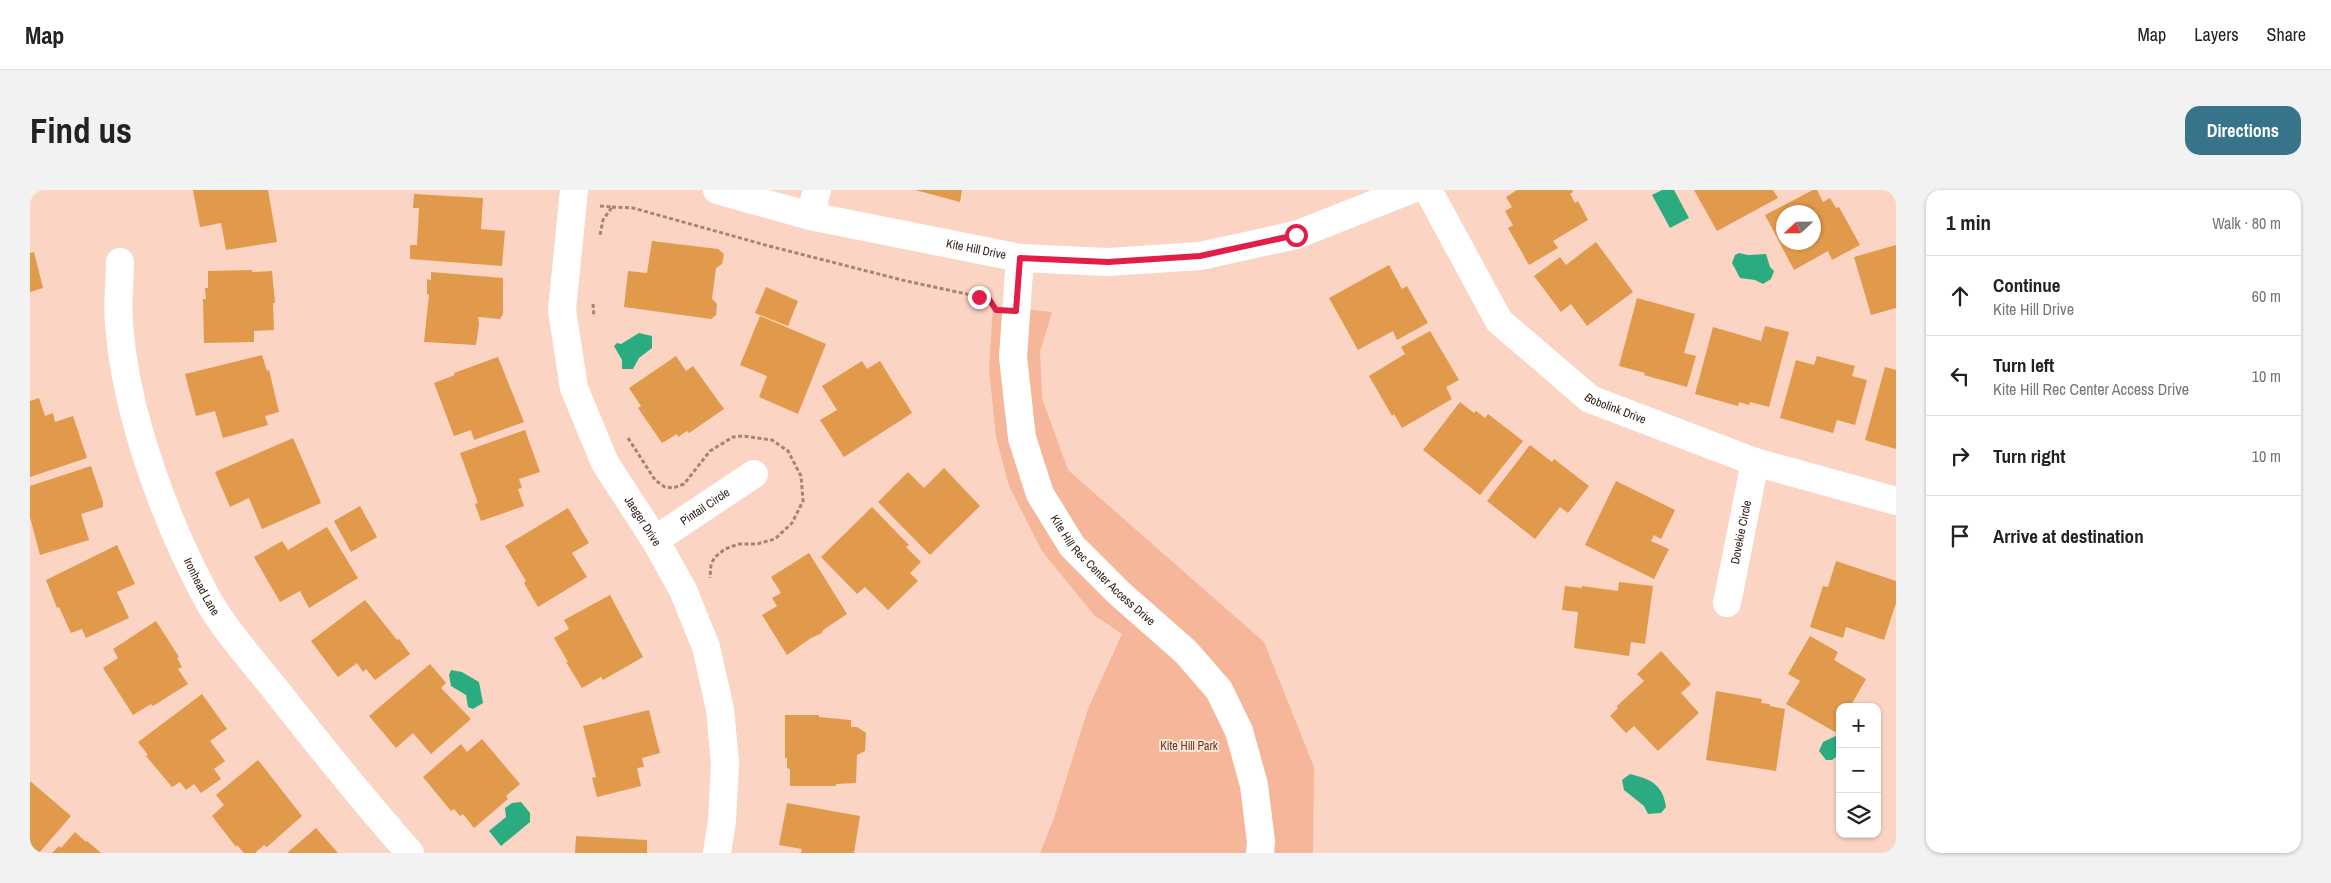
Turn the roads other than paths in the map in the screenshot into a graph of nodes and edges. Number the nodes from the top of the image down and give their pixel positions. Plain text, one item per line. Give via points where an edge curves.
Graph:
1 (574, 190) edge
2 (717, 190) edge
3 (817, 190) edge
4 (1410, 190) edge
5 (1428, 190) edge
6 (810, 216) junction
7 (1020, 258) junction
8 (120, 262) dead end
9 (1755, 462) junction
10 (754, 474) dead end
11 (1896, 501) edge
12 (655, 540) junction
13 (1728, 603) dead end
14 (410, 853) edge
15 (717, 853) edge
16 (1260, 853) edge

1 - 12 street, Jaeger Drive via 562,310 574,388 605,463
2 - 6 street, Kite Hill Drive
3 - 6 street
4 - 7 street, Kite Hill Drive via 1296,235 1200,256 1108,262
5 - 9 street, Bobolink Drive via 1499,321 1590,399
6 - 7 street, Kite Hill Drive
7 - 16 street, Kite Hill Rec Center Access Drive via 1012,357 1022,438 1040,494 1072,546 1118,593 1186,652 1219,690 1240,730 1254,786
8 - 14 street, Ironhead Lane via 119,322 128,390 167,512 188,559 210,603 238,642
9 - 11 street, Bobolink Drive
9 - 13 street, Dovekie Circle
10 - 12 street, Pintail Circle
12 - 15 street, Jaeger Drive via 683,590 706,646 720,709 725,763

